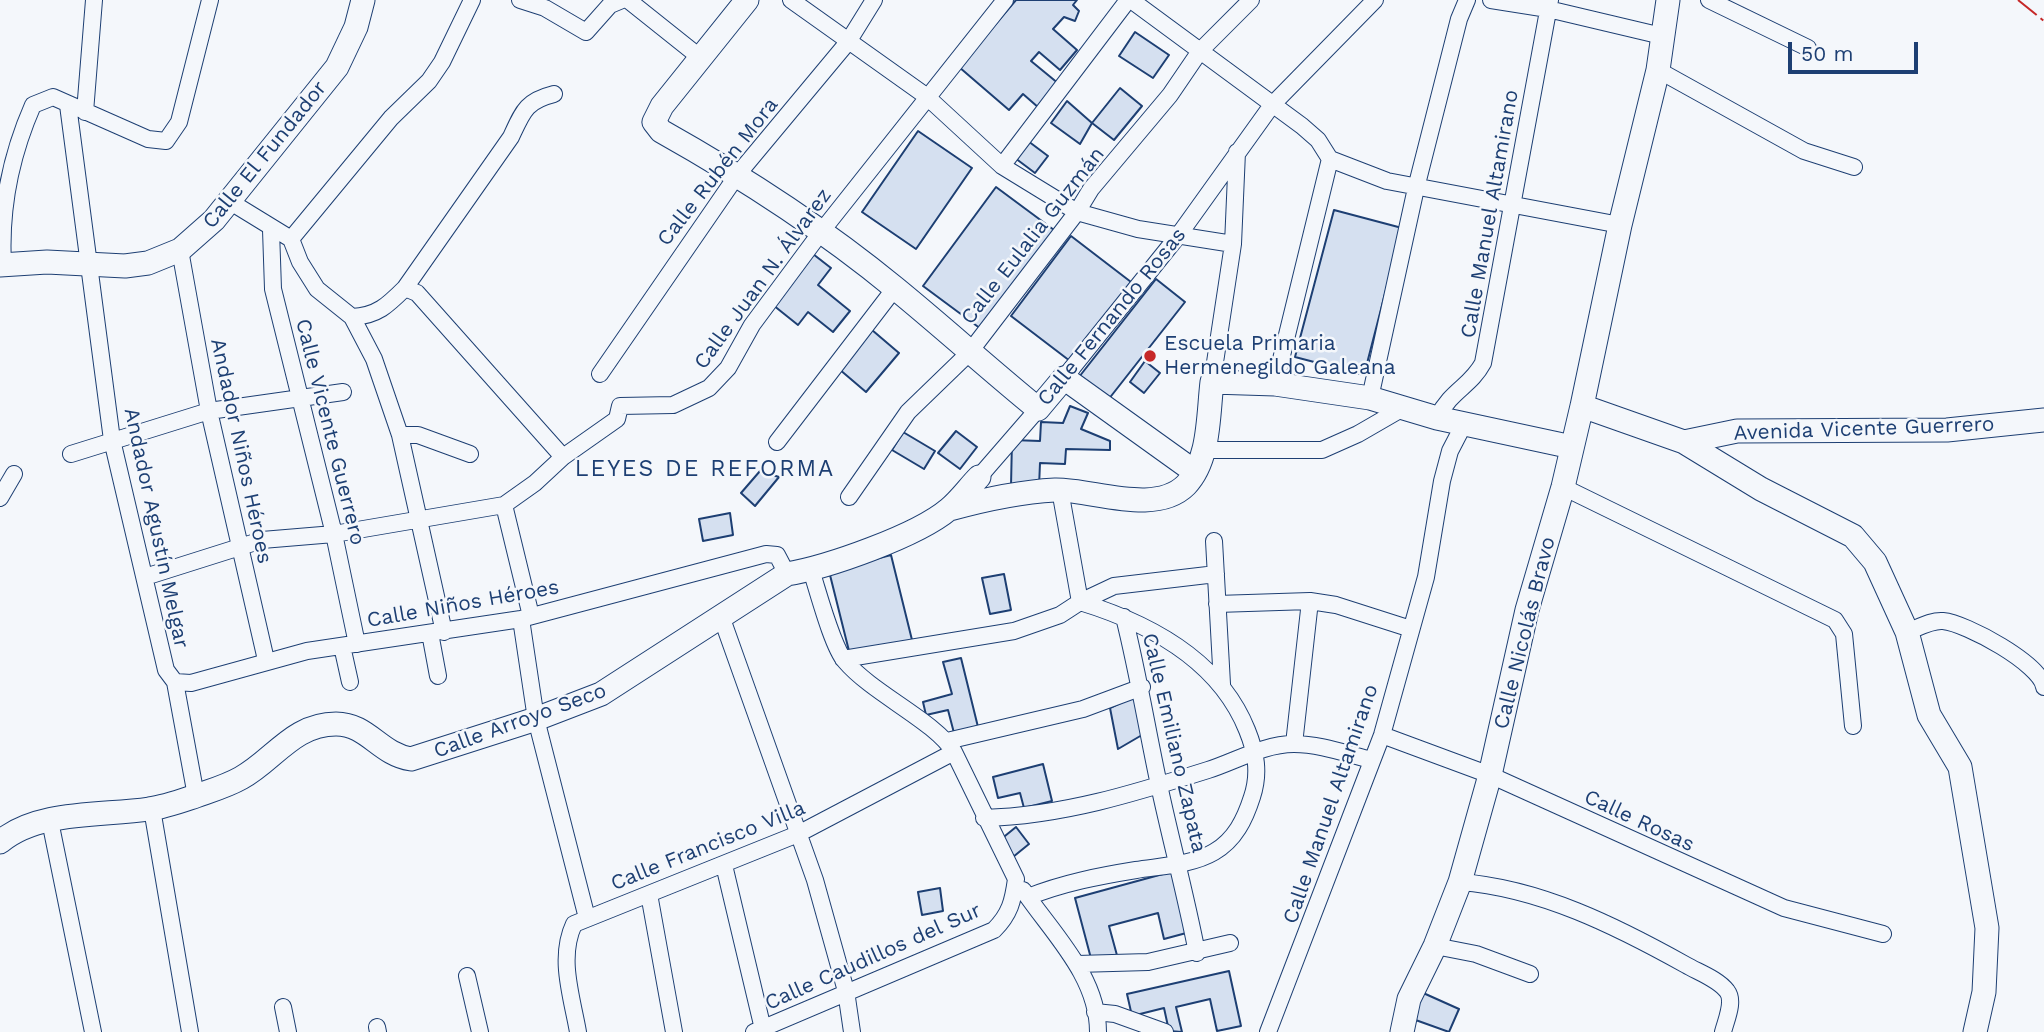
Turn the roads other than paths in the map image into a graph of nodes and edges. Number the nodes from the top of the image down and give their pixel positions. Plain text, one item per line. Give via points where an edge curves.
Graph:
1 (94, 0) edge
2 (210, 0) edge
3 (363, 0) edge
4 (472, 0) edge
5 (520, 0) edge
6 (622, 0) edge
7 (628, 0) edge
8 (747, 0) edge
9 (791, 0) edge
10 (874, 0) edge
11 (1005, 0) edge
12 (1129, 0) edge
13 (1251, 0) edge
14 (1375, 0) edge
15 (1467, 0) edge
16 (1491, 0) edge
17 (1668, 0) edge
18 (1709, 0) edge
19 (547, 4) edge
20 (1549, 4) edge
21 (1662, 36) junction
22 (848, 42) junction
23 (1808, 48) dead end
24 (1200, 51) junction
25 (702, 59) junction
26 (1658, 70) junction
27 (554, 94) dead end
28 (926, 96) junction
29 (68, 105) junction
30 (1272, 105) junction
31 (85, 112) junction
32 (1237, 152) junction
33 (1331, 159) junction
34 (1002, 166) junction
35 (1854, 167) dead end
36 (738, 174) junction
37 (1416, 188) junction
38 (229, 201) junction
39 (1515, 204) junction
40 (1077, 212) junction
41 (1620, 225) junction
42 (271, 230) junction
43 (821, 232) junction
44 (1178, 236) junction
45 (291, 239) junction
46 (1233, 244) junction
47 (180, 250) junction
48 (1, 264) edge
49 (88, 264) junction
50 (405, 288) junction
51 (895, 288) junction
52 (352, 317) junction
53 (969, 353) junction
54 (600, 374) dead end
55 (1064, 378) junction
56 (1212, 382) junction
57 (1275, 384) junction
58 (343, 392) dead end
59 (301, 396) junction
60 (1370, 398) junction
61 (1582, 406) junction
62 (1403, 408) junction
63 (1038, 409) junction
64 (209, 411) junction
65 (1437, 418) junction
66 (2044, 420) edge
67 (1464, 424) junction
68 (400, 435) junction
69 (113, 440) junction
70 (777, 442) dead end
71 (1684, 442) junction
72 (1572, 447) junction
73 (1204, 450) junction
74 (71, 454) dead end
75 (470, 454) dead end
76 (563, 457) junction
77 (1195, 472) junction
78 (14, 474) dead end
79 (979, 477) joint
80 (1563, 487) junction
81 (1060, 490) junction
82 (849, 497) dead end
83 (0, 498) edge
84 (504, 505) junction
85 (949, 510) junction
86 (418, 521) junction
87 (334, 534) junction
88 (1214, 541) dead end
89 (240, 546) junction
90 (811, 570) junction
91 (787, 574) junction
92 (1216, 574) junction
93 (145, 577) junction
94 (1310, 601) junction
95 (1080, 602) junction
96 (1217, 604) junction
97 (721, 616) junction
98 (1124, 617) junction
99 (526, 618) junction
100 (1411, 629) junction
101 (1907, 632) junction
102 (437, 633) junction
103 (349, 645) junction
104 (843, 659) junction
105 (266, 660) junction
106 (438, 676) dead end
107 (175, 682) junction
108 (349, 682) dead end
109 (1222, 684) junction
110 (1142, 687) junction
111 (2044, 687) edge
112 (536, 719) junction
113 (1853, 726) dead end
114 (1382, 735) junction
115 (1294, 744) junction
116 (951, 747) junction
117 (1256, 752) junction
118 (1372, 760) junction
119 (1490, 775) junction
120 (1159, 785) junction
121 (197, 796) junction
122 (152, 809) junction
123 (985, 818) junction
124 (50, 821) junction
125 (798, 834) junction
126 (0, 842) edge
127 (1180, 863) junction
128 (723, 865) junction
129 (1016, 879) junction
130 (1460, 882) junction
131 (649, 894) junction
132 (1028, 897) junction
133 (587, 918) junction
134 (1883, 934) dead end
135 (1230, 943) dead end
136 (1435, 946) junction
137 (1197, 953) junction
138 (1077, 964) junction
139 (1530, 974) dead end
140 (467, 976) dead end
141 (846, 991) junction
142 (283, 1007) dead end
143 (1095, 1012) junction
144 (758, 1030) edge
145 (1980, 1030) edge
146 (93, 1032) edge
147 (190, 1032) edge
148 (288, 1032) edge
149 (480, 1032) edge
150 (578, 1032) edge
151 (674, 1032) edge
152 (852, 1032) edge
153 (1098, 1032) edge
154 (1165, 1032) edge
155 (1268, 1032) edge
156 (1402, 1032) edge
157 (1723, 1032) edge

1 - 31 street
2 - 31 street via 179,122 166,141 148,139
3 - 38 street, Calle El Fundador via 337,67
4 - 45 street via 429,81 391,118
5 - 19 street
6 - 19 street via 610,5 586,32
7 - 25 street
8 - 25 street
9 - 22 street
10 - 22 street, Calle Rubén Mora
11 - 28 street, Calle Juan N. Álvarez
12 - 24 street
12 - 34 street
13 - 24 street, Calle Eulalia Guzmán
14 - 30 street, Calle Fernando Rosas
15 - 37 street
16 - 20 street
17 - 21 street, Calle Nicolás Bravo
18 - 23 street
20 - 21 street
20 - 39 street, Calle Manuel Altamirano
21 - 26 street, Calle Nicolás Bravo
22 - 28 street
22 - 36 street, Calle Rubén Mora
24 - 30 street
24 - 40 street, Calle Eulalia Guzmán
25 - 36 street via 654,122 661,131
26 - 35 street via 1804,151
26 - 41 street, Calle Nicolás Bravo
27 - 50 street via 533,99
28 - 34 street
28 - 43 street, Calle Juan N. Álvarez
29 - 31 street
29 - 48 street via 53,97 33,104 21,132 1,236
29 - 49 street, Andador Agustín Melgar
30 - 32 street, Calle Fernando Rosas
30 - 33 street via 1318,140
32 - 44 street, Calle Fernando Rosas
32 - 46 street
33 - 37 street
33 - 57 street
34 - 40 street
36 - 43 street
36 - 54 street, Calle Rubén Mora
37 - 39 street
37 - 60 street
38 - 42 street
38 - 47 street, Calle El Fundador via 197,238
39 - 41 street
39 - 65 street, Calle Manuel Altamirano via 1483,363 1475,378 1446,400
40 - 44 street
40 - 53 street, Calle Eulalia Guzmán
41 - 61 street, Calle Nicolás Bravo
42 - 45 street
42 - 59 street, Calle Vicente Guerrero via 273,289
43 - 51 street
43 - 76 street, Calle Juan N. Álvarez via 752,325 728,368 709,388 673,405 620,406 617,419
44 - 46 street
44 - 55 street, Calle Fernando Rosas
45 - 52 street via 317,289
46 - 56 street
47 - 49 street, Calle El Fundador via 148,263
47 - 64 street, Andador Niños Héroes
48 - 49 street, Calle El Fundador
49 - 69 street, Andador Agustín Melgar
50 - 52 street via 388,306 369,316
50 - 76 street via 417,293
51 - 53 street
51 - 70 street
52 - 68 street via 374,359
53 - 63 street
53 - 82 street, Calle Eulalia Guzmán via 908,412
55 - 63 street, Calle Fernando Rosas
55 - 77 street
56 - 57 street
56 - 73 street, Calle Arroyo Seco
57 - 60 street
58 - 59 street
59 - 64 street
59 - 87 street, Calle Vicente Guerrero
60 - 62 street
61 - 71 street
61 - 72 street, Calle Nicolás Bravo
62 - 65 street
62 - 73 street via 1322,450
63 - 79 street, Calle Fernando Rosas
64 - 69 street
64 - 89 street, Andador Niños Héroes
65 - 67 street
66 - 71 street, Avenida Vicente Guerrero via 1947,430 1737,431
67 - 72 street
67 - 100 street, Calle Manuel Altamirano via 1442,481 1426,578
68 - 75 street via 418,435
68 - 86 street
69 - 74 street
69 - 93 street, Andador Agustín Melgar
71 - 101 street via 1853,536 1875,562
72 - 80 street, Calle Nicolás Bravo
73 - 77 street, Calle Arroyo Seco
76 - 84 street, Calle Juan N. Álvarez
77 - 81 street, Calle Arroyo Seco via 1172,494 1141,500
78 - 83 street
79 - 85 street, Calle Arroyo Seco
80 - 113 street via 1835,620 1844,634
80 - 119 street, Calle Nicolás Bravo via 1527,610
81 - 85 street, Calle Arroyo Seco via 1004,494
81 - 95 street
84 - 86 street
84 - 99 street
85 - 90 street, Calle Arroyo Seco via 908,532
86 - 87 street
86 - 102 street
87 - 89 street
87 - 103 street, Calle Vicente Guerrero
88 - 92 street
89 - 93 street
89 - 105 street, Andador Niños Héroes
90 - 91 street, Calle Arroyo Seco
90 - 104 street
91 - 97 street, Calle Arroyo Seco
91 - 99 street, Calle Niños Héroes via 777,555 766,554
92 - 95 street via 1114,586
92 - 96 street
93 - 107 street, Andador Agustín Melgar via 166,670
94 - 96 street
94 - 100 street
94 - 115 street
95 - 98 street, Calle Emiliano Zapata
95 - 104 street via 1060,615 1014,631
96 - 109 street
97 - 112 street, Calle Arroyo Seco via 601,694
97 - 125 street
98 - 109 street via 1190,656
98 - 110 street, Calle Emiliano Zapata
99 - 102 street, Calle Niños Héroes
99 - 112 street
100 - 114 street, Calle Manuel Altamirano
101 - 111 street via 1941,621 1963,625 2036,671
101 - 145 street via 1929,715 1960,767 1983,896 1987,954
102 - 103 street, Calle Niños Héroes
102 - 106 street
103 - 105 street, Calle Niños Héroes
103 - 108 street, Calle Vicente Guerrero
104 - 116 street
105 - 107 street, Calle Niños Héroes via 191,683
107 - 121 street, Andador Agustín Melgar
109 - 117 street
110 - 116 street, Calle Francisco Villa
110 - 120 street, Calle Emiliano Zapata
112 - 121 street, Calle Arroyo Seco via 411,759 394,757 351,725 309,728 242,778
112 - 133 street
114 - 118 street, Calle Manuel Altamirano
114 - 119 street, Calle Rosas
115 - 117 street
115 - 118 street
116 - 123 street
116 - 125 street, Calle Francisco Villa
117 - 120 street
117 - 127 street via 1255,789 1234,835 1214,853
118 - 155 street, Calle Manuel Altamirano
119 - 130 street, Calle Nicolás Bravo
119 - 134 street, Calle Rosas via 1771,903
120 - 123 street via 1046,813
120 - 127 street, Calle Emiliano Zapata
121 - 122 street, Calle Arroyo Seco
122 - 124 street, Calle Arroyo Seco
122 - 147 street
123 - 129 street
124 - 126 street, Calle Arroyo Seco
124 - 146 street
125 - 128 street, Calle Francisco Villa
125 - 141 street
127 - 132 street via 1097,877
127 - 137 street, Calle Emiliano Zapata
128 - 131 street, Calle Francisco Villa
128 - 144 street
129 - 132 street
129 - 141 street, Calle Caudillos del Sur via 1007,917 994,930
130 - 136 street, Calle Nicolás Bravo
130 - 157 street via 1496,884 1541,897 1631,936 1703,975 1728,991 1731,1001
131 - 133 street, Calle Francisco Villa
131 - 151 street
132 - 138 street
133 - 150 street via 574,924 565,961
135 - 137 street
136 - 139 street via 1476,954
136 - 156 street, Calle Nicolás Bravo via 1409,999
137 - 138 street via 1148,962
138 - 143 street
140 - 149 street
141 - 144 street, Calle Caudillos del Sur
141 - 152 street
142 - 148 street
143 - 153 street
143 - 154 street via 1115,1014

